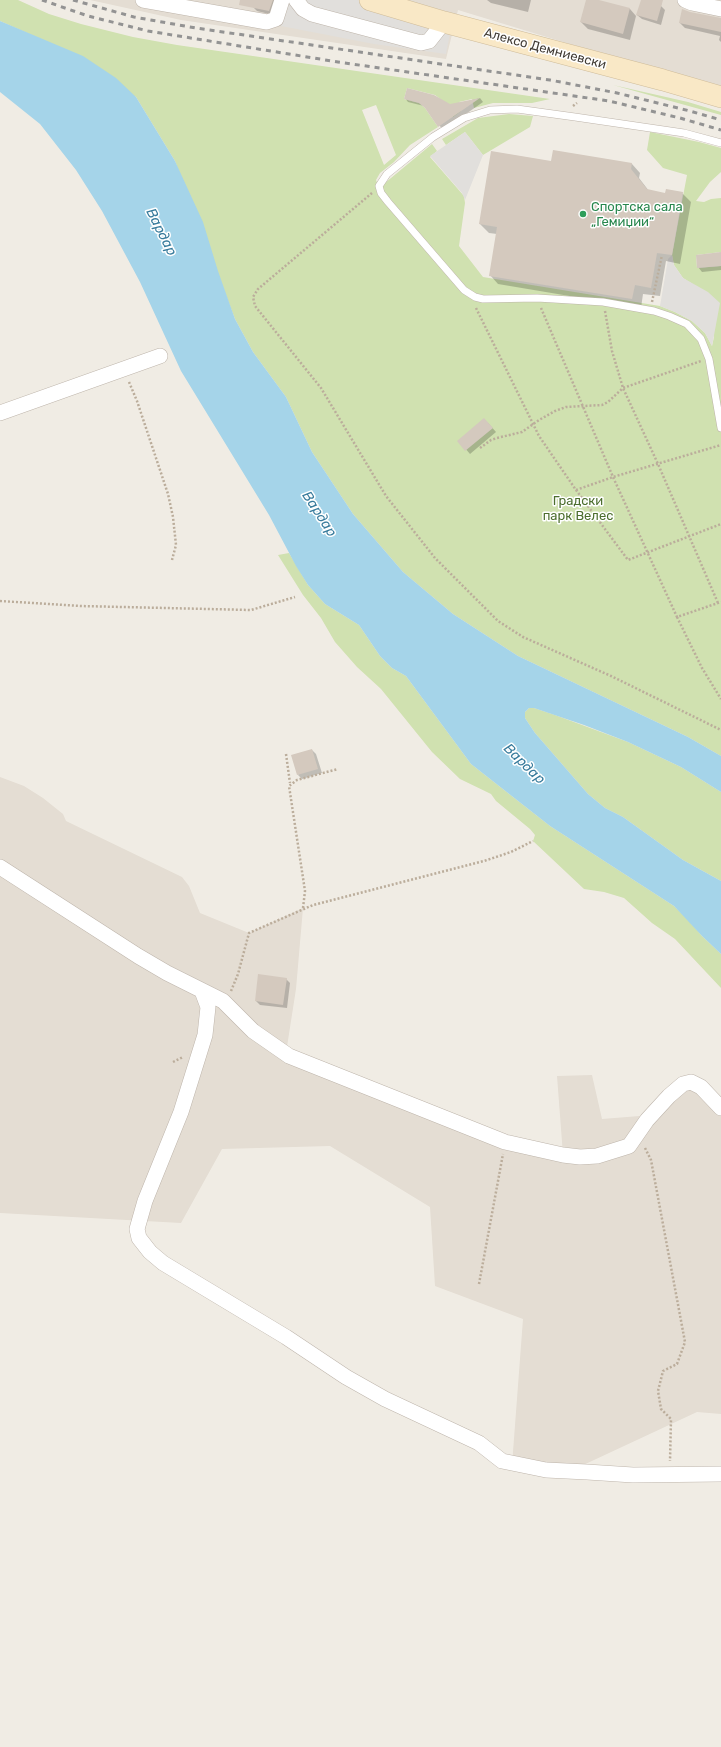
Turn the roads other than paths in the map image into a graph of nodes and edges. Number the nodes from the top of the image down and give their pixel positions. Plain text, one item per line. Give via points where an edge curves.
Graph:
1 (143, 0) edge
2 (282, 0) edge
3 (296, 0) edge
4 (370, 0) edge
5 (685, 0) edge
6 (721, 10) edge
7 (444, 22) junction
8 (721, 97) edge
9 (721, 143) edge
10 (160, 356) dead end
11 (0, 413) edge
12 (721, 428) edge
13 (0, 867) edge
14 (202, 991) junction
15 (721, 1108) edge
16 (721, 1474) edge

1 - 2 street via 267,22 276,19
3 - 7 street via 303,9 312,14 421,43 429,41
4 - 7 main road, Алексо Демниевски
5 - 6 street
7 - 8 main road, Алексо Демниевски
9 - 12 lane via 684,134 576,117 517,110 490,110 464,118 421,145 387,174 380,182 379,188 388,202 468,293 475,297 603,302 650,310 687,324 700,339 709,359
10 - 11 street
13 - 14 street via 138,956
14 - 15 street via 226,1004 254,1032 300,1062 505,1142 563,1156 597,1156 629,1146 647,1120 683,1084 696,1084
14 - 16 street via 208,1008 208,1026 181,1112 145,1201 137,1228 139,1238 150,1252 163,1263 286,1336 346,1377 385,1399 479,1442 502,1461 546,1470 669,1475

